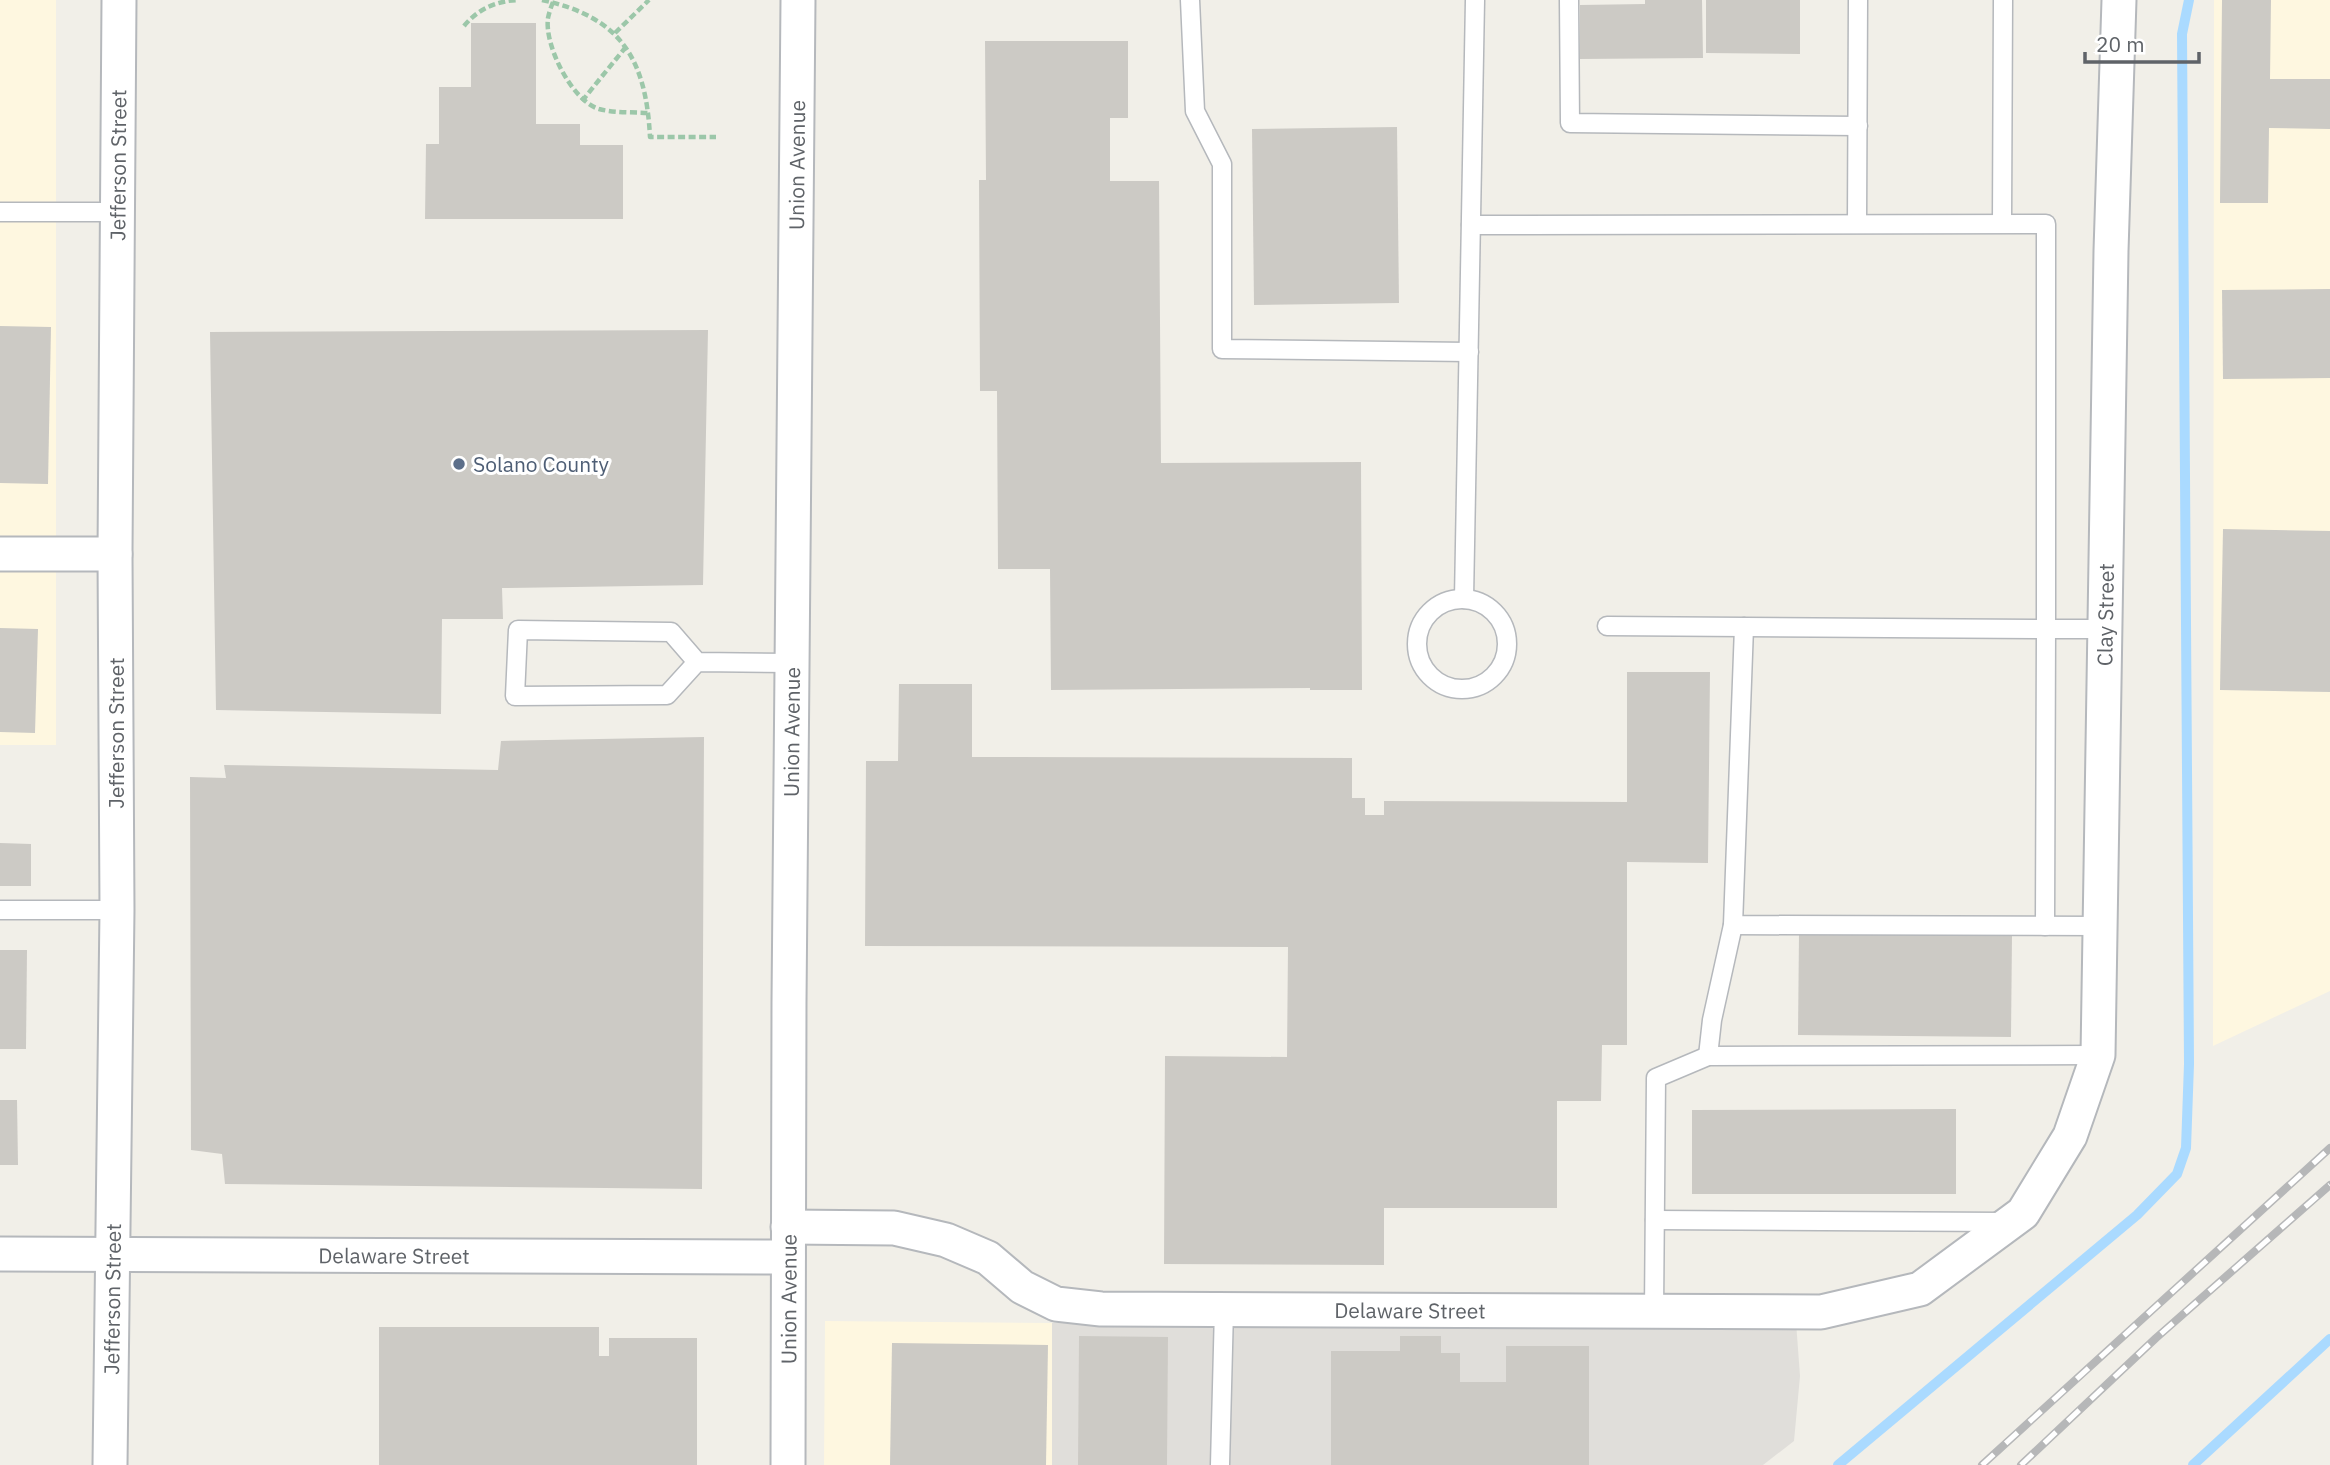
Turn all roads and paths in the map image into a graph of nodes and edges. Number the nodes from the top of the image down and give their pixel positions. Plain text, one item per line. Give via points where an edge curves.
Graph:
1 (119, 0) edge
2 (518, 0) edge
3 (542, 0) edge
4 (649, 0) edge
5 (798, 0) edge
6 (1191, 0) edge
7 (1475, 0) edge
8 (1569, 0) edge
9 (1858, 0) edge
10 (2003, 0) edge
11 (2119, 0) edge
12 (553, 2) junction
13 (464, 26) dead end
14 (615, 33) junction
15 (625, 48) junction
16 (582, 101) junction
17 (649, 113) junction
18 (1858, 125) junction
19 (716, 137) dead end
20 (0, 212) edge
21 (118, 212) junction
22 (2002, 222) junction
23 (1857, 223) junction
24 (1471, 225) junction
25 (1469, 352) junction
26 (0, 554) edge
27 (115, 554) junction
28 (1464, 599) junction
29 (1607, 626) dead end
30 (1744, 627) junction
31 (2046, 629) junction
32 (2104, 629) junction
33 (697, 662) junction
34 (791, 663) junction
35 (0, 910) edge
36 (117, 910) junction
37 (1733, 925) junction
38 (2045, 926) junction
39 (2099, 926) junction
40 (2098, 1055) junction
41 (1708, 1056) junction
42 (2017, 1217) junction
43 (1654, 1220) junction
44 (788, 1242) junction
45 (0, 1254) edge
46 (113, 1255) junction
47 (1224, 1309) junction
48 (1654, 1311) junction
49 (110, 1465) edge
50 (788, 1465) edge
51 (1220, 1465) edge

1 - 21 street, Jefferson Street
2 - 13 path via 501,1 474,15
3 - 12 path
4 - 14 path
5 - 34 street, Union Avenue
6 - 25 lane via 1195,111 1222,164 1222,349
7 - 24 lane
8 - 18 lane via 1570,123
9 - 18 lane
10 - 22 lane
11 - 32 street, Clay Street
12 - 14 path via 597,19
12 - 16 path via 548,20 551,44 565,78
14 - 15 path
15 - 16 path
15 - 17 path via 636,67
16 - 17 path via 600,109
17 - 19 path via 650,138
18 - 23 lane
20 - 21 lane
21 - 27 street, Jefferson Street
22 - 23 lane
22 - 31 lane via 2046,224
23 - 24 lane
24 - 25 lane
25 - 28 lane
26 - 27 street
27 - 36 street, Jefferson Street
28 - 28 lane via 1434,608 1416,635 1422,667 1434,682 1452,689 1471,689 1489,682 1501,668 1507,650 1506,631 1497,615 1483,603
29 - 30 lane
30 - 31 lane
30 - 37 lane
31 - 32 lane
31 - 38 lane
32 - 39 street, Clay Street
33 - 33 lane via 671,632 518,630 515,696 667,695
33 - 34 lane
34 - 44 street, Union Avenue
35 - 36 lane
36 - 46 street, Jefferson Street
37 - 38 lane
37 - 41 lane
38 - 39 lane
39 - 40 street, Clay Street
40 - 41 lane
40 - 42 street, Clay Street via 2070,1136
41 - 43 lane via 1657,1078
42 - 43 lane
42 - 48 street, Delaware Street via 1920,1289 1821,1312
43 - 48 lane
44 - 46 street, Delaware Street
44 - 47 street, Delaware Street via 894,1228 946,1240 988,1258 1022,1287 1056,1304 1101,1309
44 - 50 street, Union Avenue
45 - 46 street, Delaware Street
46 - 49 street, Jefferson Street
47 - 48 street, Delaware Street
47 - 51 lane

